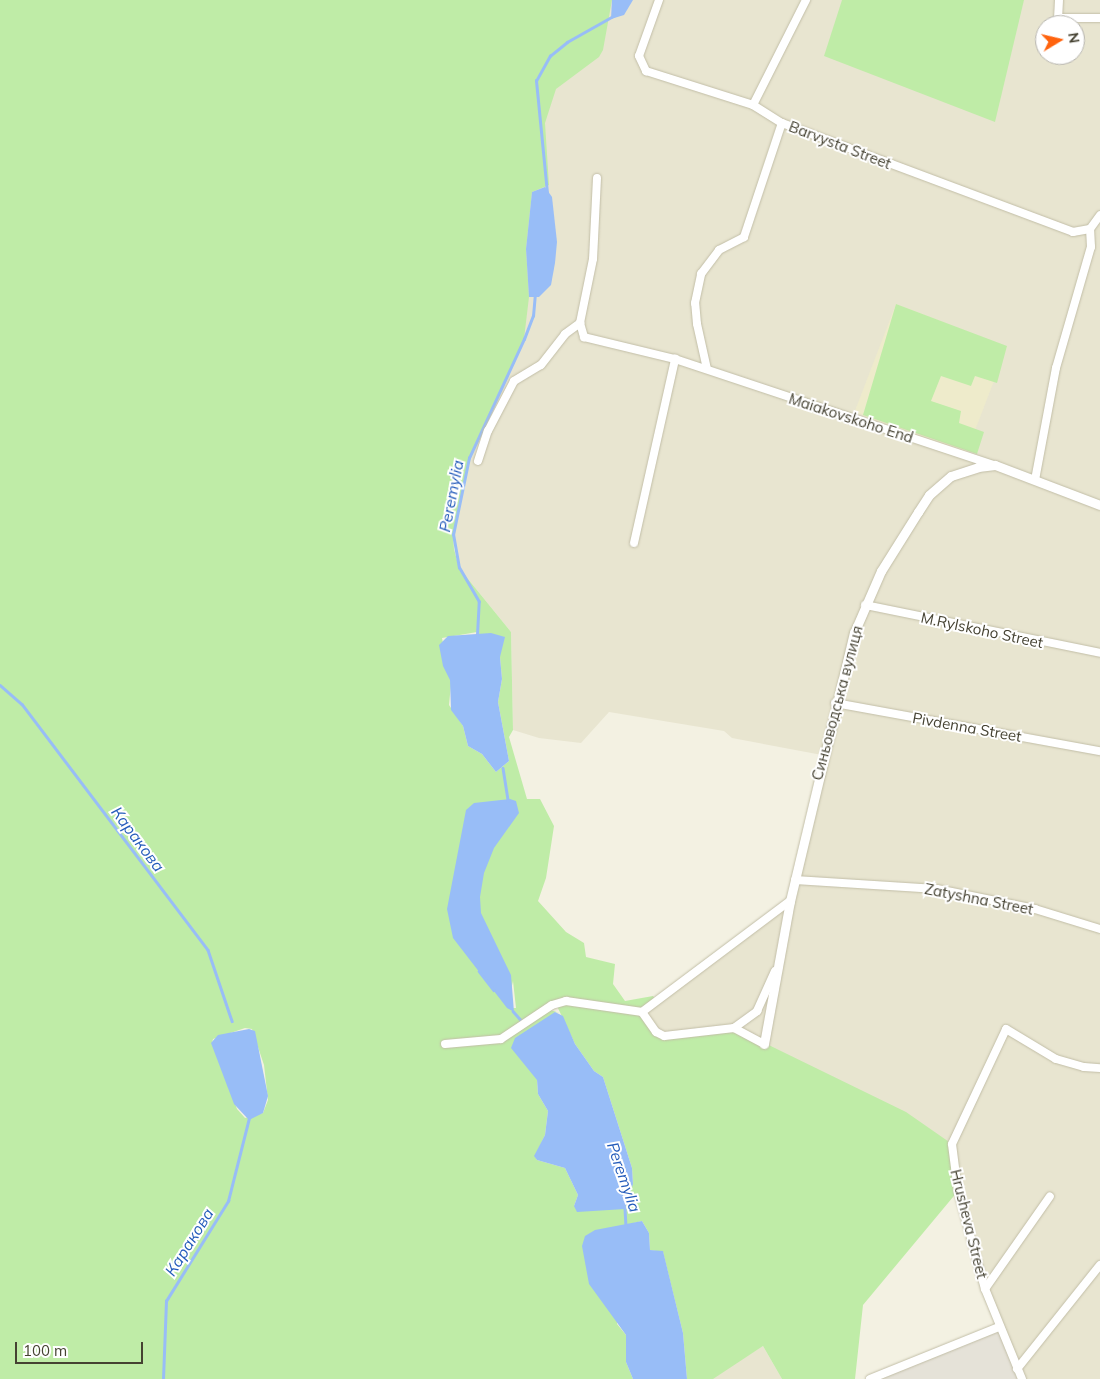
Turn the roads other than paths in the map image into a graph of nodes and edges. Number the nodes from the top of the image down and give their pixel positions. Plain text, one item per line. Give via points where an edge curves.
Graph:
1 (659, 0) edge
2 (806, 0) edge
3 (1059, 0) edge
4 (1100, 18) edge
5 (753, 105) junction
6 (782, 123) junction
7 (597, 178) dead end
8 (1100, 215) edge
9 (1090, 229) junction
10 (580, 323) junction
11 (674, 358) junction
12 (707, 369) junction
13 (478, 461) dead end
14 (995, 466) junction
15 (1035, 480) junction
16 (1100, 505) edge
17 (634, 543) dead end
18 (865, 605) junction
19 (1100, 653) edge
20 (835, 704) junction
21 (1100, 750) edge
22 (795, 880) junction
23 (790, 901) junction
24 (1100, 929) edge
25 (778, 962) junction
26 (642, 1012) junction
27 (734, 1028) junction
28 (445, 1044) dead end
29 (764, 1044) joint
30 (1100, 1068) edge
31 (1050, 1196) dead end
32 (1100, 1265) edge
33 (985, 1289) junction
34 (999, 1327) junction
35 (1017, 1370) junction
36 (870, 1379) edge
37 (1022, 1379) edge

1 - 5 street, Barvysta Street via 639,56 646,71
2 - 5 street
3 - 4 street via 1058,18
5 - 6 street, Barvysta Street
6 - 9 street, Barvysta Street via 1073,232
6 - 12 street via 744,238 719,250 701,274 695,303
7 - 10 street via 593,259
8 - 9 street
9 - 15 street via 1090,247 1056,368
10 - 11 street, Maiakovskoho End via 584,337
10 - 13 street via 565,334 541,365 514,381 488,431
11 - 12 street, Maiakovskoho End
11 - 17 street
12 - 14 street, Maiakovskoho End
14 - 15 street, Синьоводська вулиця
14 - 18 street, Синьоводська вулиця via 978,467 951,476 929,495 881,571
15 - 16 street, Синьоводська вулиця
18 - 19 street, M.Rylskoho Street
18 - 20 street, Синьоводська вулиця
20 - 21 street, Pivdenna Street
20 - 22 street, Синьоводська вулиця
22 - 23 street, Синьоводська вулиця
22 - 24 street, Zatyshna Street via 937,889 1035,909
23 - 25 street, Синьоводська вулиця
23 - 26 street
25 - 27 street, Синьоводська вулиця via 757,1011
25 - 29 street, Синьоводська вулиця
26 - 27 street via 661,1035
26 - 28 street via 566,1002 552,1005 501,1039
27 - 29 street, Синьоводська вулиця
30 - 33 street, Hrusheva Street via 1068,1063 1011,1029 1002,1032 952,1144 958,1191
31 - 33 street
32 - 35 street
33 - 34 street, Hrusheva Street
34 - 35 street, Hrusheva Street
34 - 36 street
35 - 37 street, Hrusheva Street

